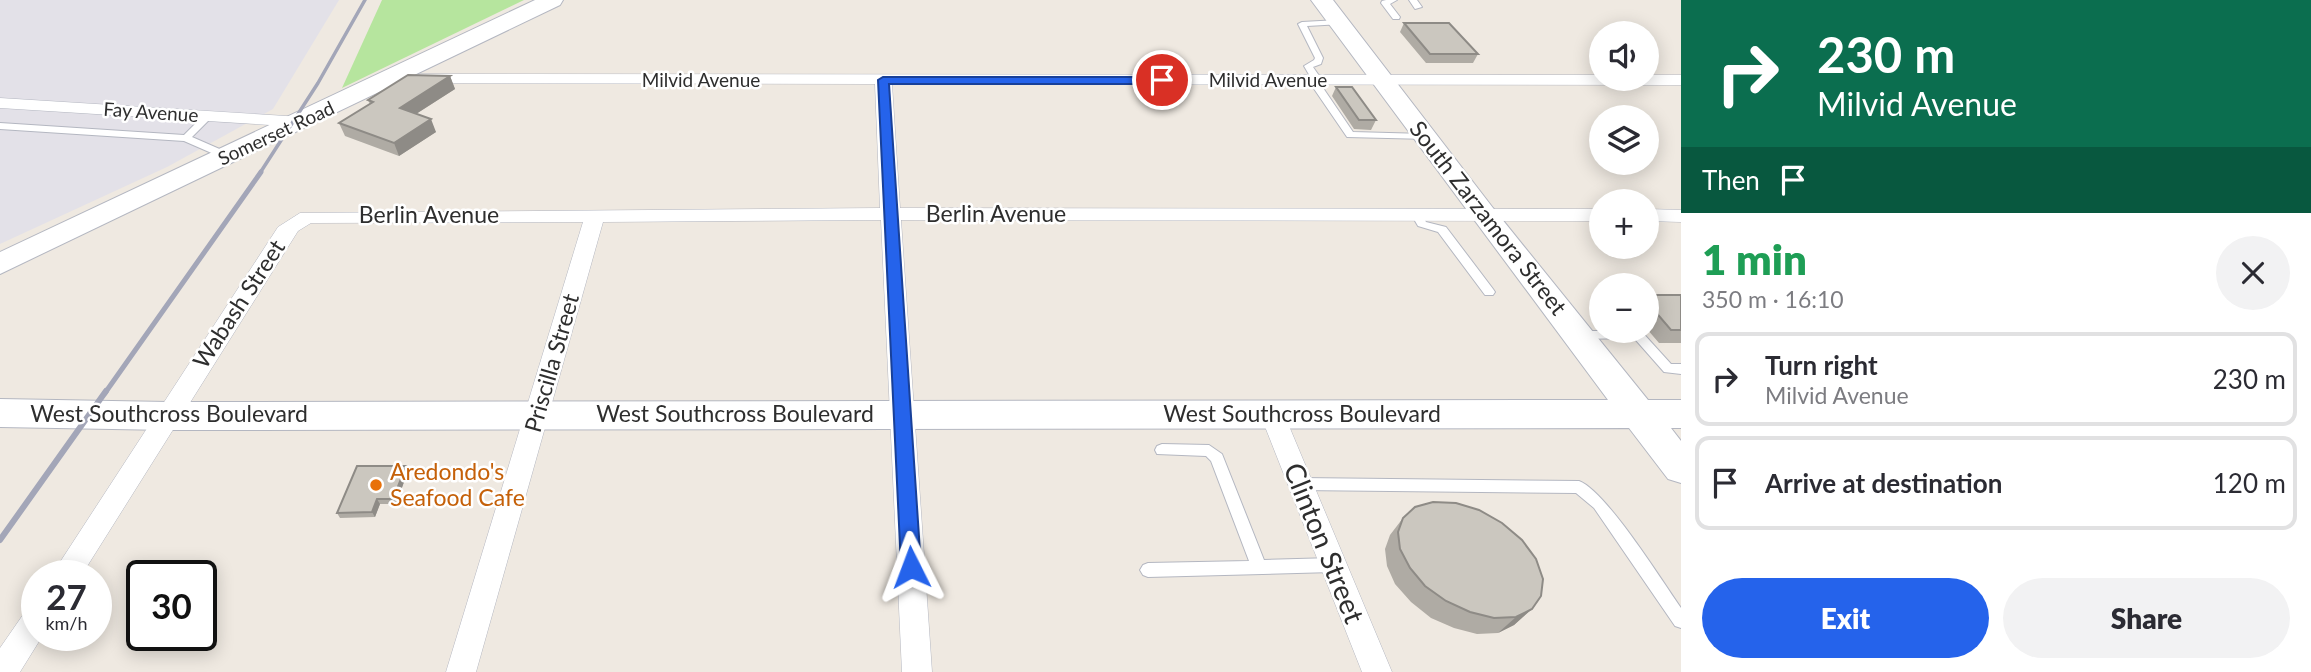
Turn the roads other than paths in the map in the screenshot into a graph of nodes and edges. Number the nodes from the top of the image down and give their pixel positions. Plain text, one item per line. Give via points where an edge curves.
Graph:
1 (552, 0) edge
2 (1393, 0) edge
3 (1331, 11) edge
4 (1396, 18) dead end
5 (393, 76) junction
6 (883, 80) junction
7 (1382, 80) junction
8 (1681, 80) edge
9 (1317, 84) junction
10 (0, 103) edge
11 (208, 116) junction
12 (302, 122) junction
13 (0, 125) edge
14 (1425, 137) junction
15 (186, 138) junction
16 (227, 156) junction
17 (891, 214) junction
18 (1416, 214) junction
19 (1483, 214) junction
20 (595, 215) junction
21 (1589, 215) edge
22 (1659, 215) edge
23 (1681, 216) edge
24 (307, 217) joint
25 (0, 264) edge
26 (1489, 292) dead end
27 (1578, 335) junction
28 (1681, 369) edge
29 (0, 413) edge
30 (537, 414) junction
31 (902, 414) junction
32 (1272, 414) junction
33 (1640, 414) junction
34 (1681, 414) edge
35 (168, 416) junction
36 (1162, 450) dead end
37 (1681, 468) edge
38 (1300, 484) junction
39 (75, 560) edge
40 (1258, 565) junction
41 (1333, 565) junction
42 (1148, 570) dead end
43 (1681, 621) edge
44 (21, 643) edge
45 (2, 672) edge
46 (461, 672) edge
47 (917, 672) edge
48 (1377, 672) edge

1 - 5 main road, Somerset Road
2 - 4 lane via 1385,3
3 - 7 main road, South Zarzamora Street
3 - 9 lane via 1302,24 1319,58 1308,66
5 - 6 street, Milvid Avenue via 435,80
5 - 12 main road, Somerset Road
6 - 9 street, Milvid Avenue
6 - 17 street
7 - 8 street, Milvid Avenue
7 - 9 street, Milvid Avenue
7 - 14 main road, South Zarzamora Street
9 - 14 lane via 1350,135
10 - 11 street, Fay Avenue
11 - 12 street, Fay Avenue
11 - 15 lane
12 - 16 main road, Somerset Road
13 - 15 lane
14 - 19 main road, South Zarzamora Street
15 - 16 lane
16 - 25 main road, Somerset Road
17 - 18 street, Berlin Avenue
17 - 20 street, Berlin Avenue
17 - 31 street
18 - 19 street, Berlin Avenue
18 - 26 lane via 1422,224 1442,229
19 - 21 street, Berlin Avenue
19 - 27 main road, South Zarzamora Street
20 - 24 street, Berlin Avenue
20 - 30 street, Priscilla Street
22 - 23 street
24 - 35 street, Wabash Street via 285,232
27 - 28 lane via 1637,334 1668,369
27 - 33 main road, South Zarzamora Street
29 - 35 main road, West Southcross Boulevard
30 - 31 main road, West Southcross Boulevard
30 - 35 main road, West Southcross Boulevard
30 - 46 street, Priscilla Street
31 - 32 main road, West Southcross Boulevard
31 - 47 street
32 - 33 main road, West Southcross Boulevard
32 - 38 street, Clinton Street
33 - 34 main road, West Southcross Boulevard
33 - 37 main road, South Zarzamora Street
35 - 39 street, Wabash Street
36 - 40 lane via 1209,451 1217,458
38 - 41 street, Clinton Street
38 - 43 lane via 1579,487 1599,503
40 - 41 lane
40 - 42 lane
41 - 48 street, Clinton Street
44 - 45 street

